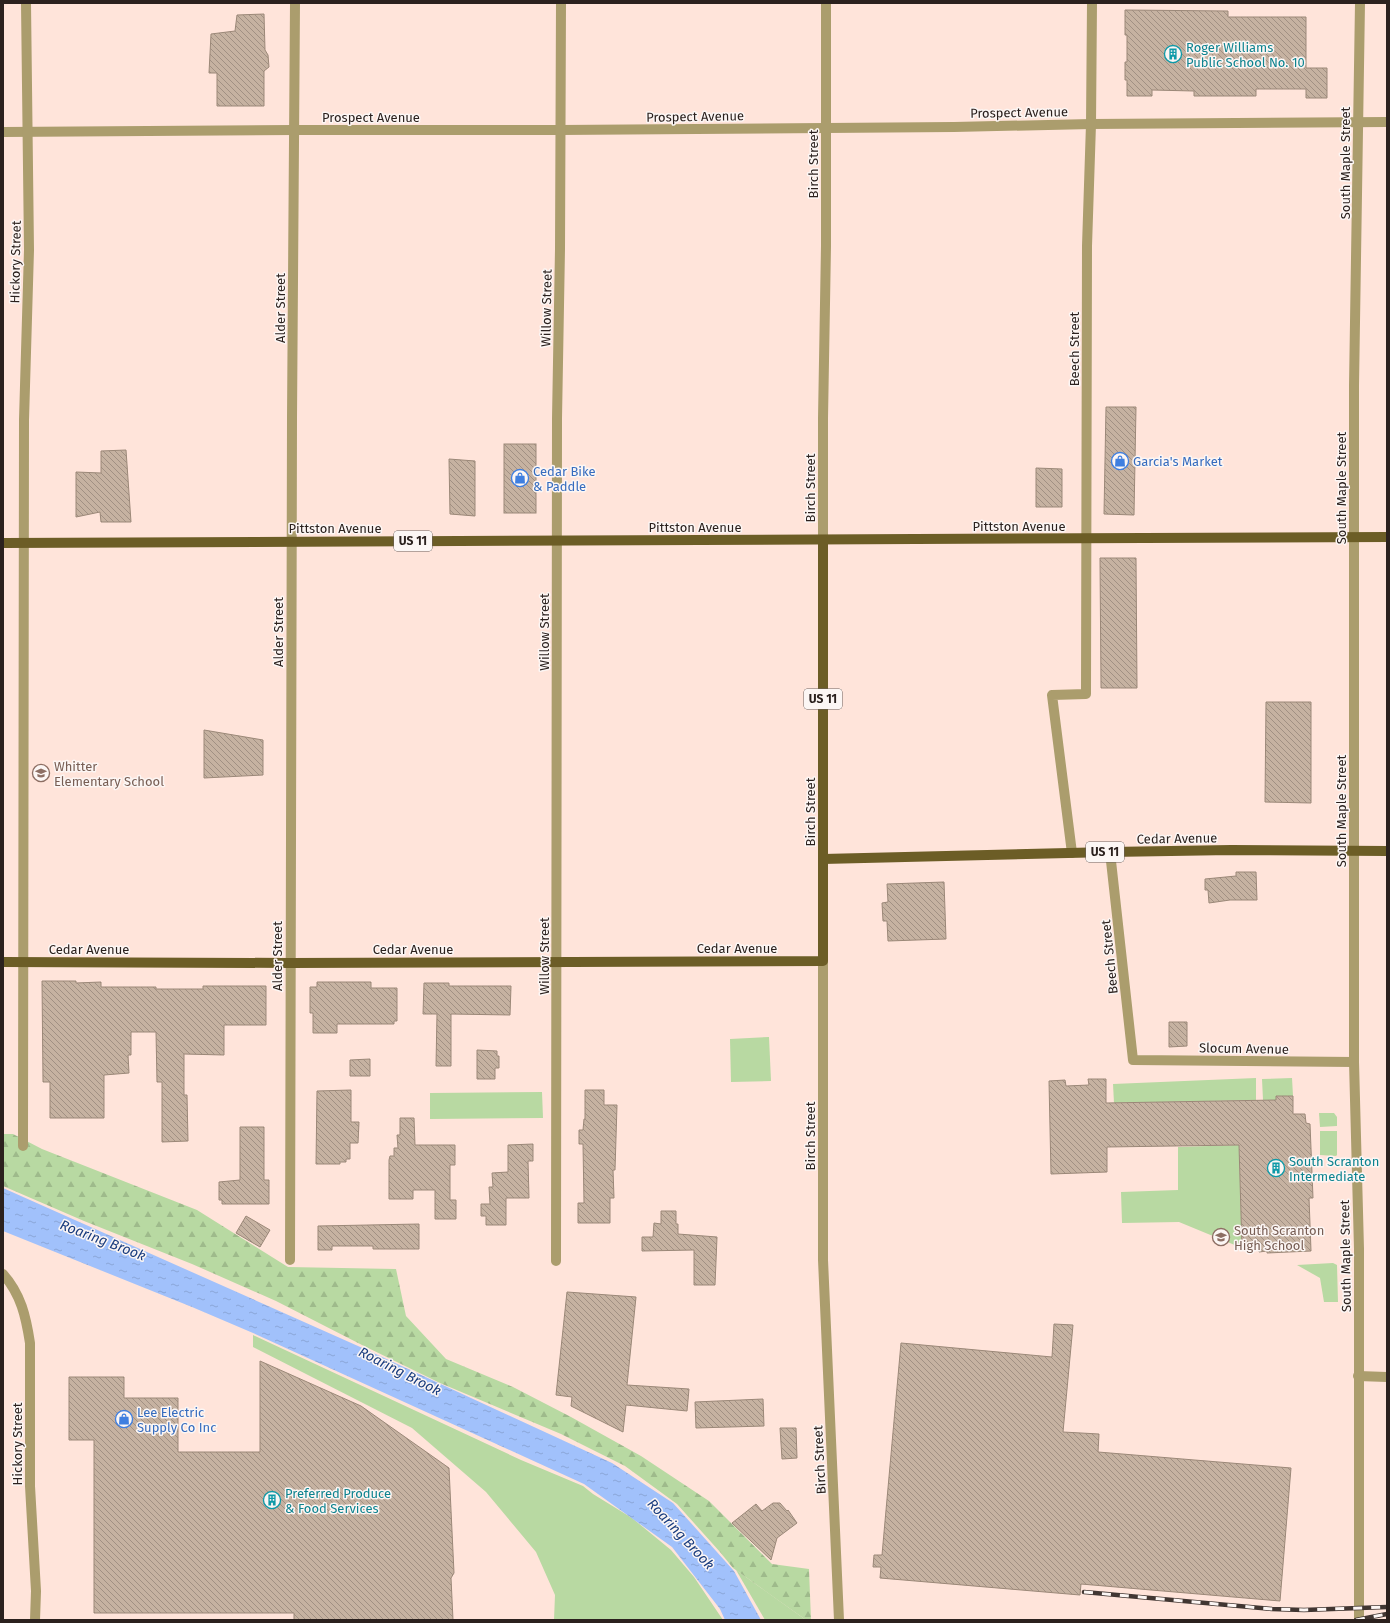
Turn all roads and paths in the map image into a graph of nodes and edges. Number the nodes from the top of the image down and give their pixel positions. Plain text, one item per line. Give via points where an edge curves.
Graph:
1 (26, 3) edge
2 (295, 3) edge
3 (561, 3) edge
4 (826, 3) edge
5 (1092, 3) edge
6 (1360, 3) edge
7 (1358, 122) junction
8 (1387, 122) edge
9 (1091, 124) junction
10 (826, 127) junction
11 (294, 130) junction
12 (560, 130) junction
13 (3, 132) edge
14 (27, 132) junction
15 (1354, 537) junction
16 (1387, 537) edge
17 (1086, 538) junction
18 (823, 540) junction
19 (557, 541) junction
20 (291, 542) junction
21 (3, 543) edge
22 (24, 543) junction
23 (1354, 851) junction
24 (1387, 851) edge
25 (1110, 852) junction
26 (1072, 853) junction
27 (823, 858) junction
28 (823, 961) junction
29 (3, 962) edge
30 (23, 962) junction
31 (557, 962) junction
32 (290, 963) junction
33 (1133, 1060) joint
34 (1354, 1062) junction
35 (23, 1146) dead end
36 (290, 1260) dead end
37 (556, 1261) dead end
38 (3, 1274) edge
39 (1358, 1376) junction
40 (1387, 1376) edge
41 (35, 1620) edge
42 (839, 1620) edge
43 (1359, 1620) edge

1 - 14 street, Hickory Street
2 - 11 street, Alder Street
3 - 12 street, Willow Street
4 - 10 street, Birch Street
5 - 9 street, Beech Street
6 - 7 street, South Maple Street
7 - 8 street, Prospect Avenue
7 - 9 street, Prospect Avenue
7 - 15 street, South Maple Street
9 - 10 street, Prospect Avenue
9 - 17 street, Beech Street via 1087,246
10 - 12 street, Prospect Avenue
10 - 18 street, Birch Street
11 - 12 street, Prospect Avenue
11 - 14 street, Prospect Avenue
11 - 20 street, Alder Street
12 - 19 street, Willow Street
13 - 14 street, Prospect Avenue
14 - 22 street, Hickory Street via 29,250 24,420
15 - 16 main road, Pittston Avenue
15 - 17 main road, Pittston Avenue
15 - 23 street, South Maple Street
17 - 18 main road, Pittston Avenue
17 - 26 street, Beech Street via 1086,694 1052,695
18 - 19 main road, Pittston Avenue / US 11
18 - 27 main road, Birch Street / US 11
19 - 20 main road, Pittston Avenue / US 11
19 - 31 street, Willow Street
20 - 22 main road, Pittston Avenue / US 11
20 - 32 street, Alder Street
21 - 22 main road, Pittston Avenue / US 11
22 - 30 street, Hickory Street
23 - 24 main road, Cedar Avenue / US 11
23 - 25 main road, Cedar Avenue / US 11
23 - 34 street, South Maple Street
25 - 26 main road, Cedar Avenue / US 11
25 - 33 street, Beech Street
26 - 27 main road, Cedar Avenue / US 11
27 - 28 main road, Birch Street
28 - 31 main road, Cedar Avenue
28 - 42 street, Birch Street via 823,1260
29 - 30 main road, Cedar Avenue
30 - 32 main road, Cedar Avenue
30 - 35 street, Hickory Street
31 - 32 main road, Cedar Avenue
31 - 37 street, Willow Street
32 - 36 street, Alder Street
33 - 34 street, Slocum Avenue
34 - 39 street, South Maple Street via 1359,1249
38 - 41 street, Hickory Street via 20,1301 30,1343 30,1486 36,1591
39 - 40 street
39 - 43 street, South Maple Street

